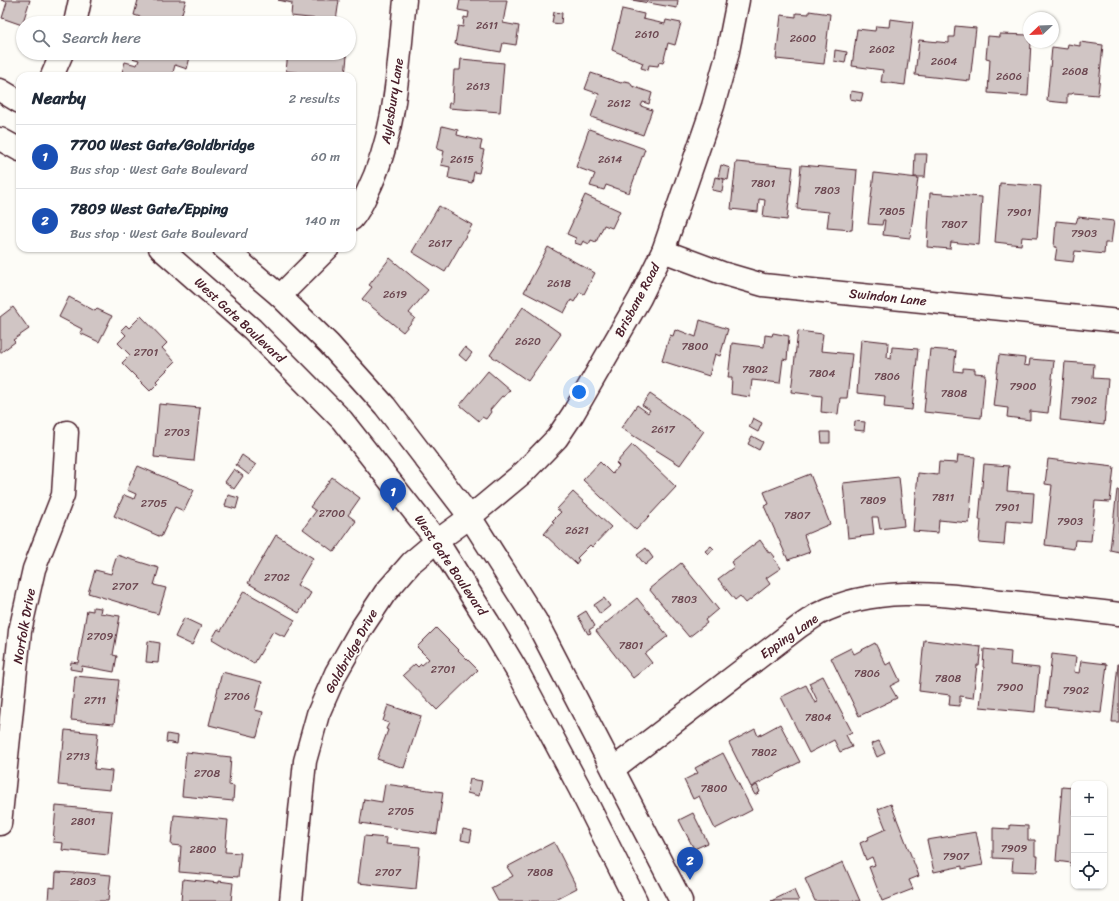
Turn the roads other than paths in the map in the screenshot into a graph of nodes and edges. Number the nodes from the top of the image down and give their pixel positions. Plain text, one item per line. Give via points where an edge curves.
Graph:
1 (80, 0) edge
2 (405, 0) edge
3 (738, 0) edge
4 (77, 16) edge
5 (59, 60) edge
6 (54, 72) edge
7 (0, 90) edge
8 (16, 100) edge
9 (356, 214) edge
10 (663, 251) junction
11 (165, 252) edge
12 (229, 252) edge
13 (324, 252) edge
14 (280, 296) junction
15 (1119, 321) edge
16 (67, 432) dead end
17 (470, 517) junction
18 (437, 541) junction
19 (1119, 614) edge
20 (613, 769) junction
21 (0, 824) edge
22 (291, 901) edge
23 (636, 901) edge
24 (681, 901) edge

1 - 4 street
2 - 9 street, Aylesbury Lane via 396,91 389,132 376,175
3 - 10 street, Brisbane Road via 714,106
5 - 6 street
7 - 8 street
10 - 15 street, Swindon Lane via 763,285
10 - 17 street, Brisbane Road via 640,298 557,438 524,472
11 - 18 street, West Gate Boulevard via 252,328 342,420
12 - 14 street
13 - 14 street
14 - 17 street via 329,344 385,406
16 - 21 street, Norfolk Drive via 63,495 34,569 20,631
17 - 18 street, Brisbane Road
17 - 20 street via 536,621
18 - 22 street, Goldbridge Drive via 412,562 385,593 336,673 318,714 305,761
18 - 23 street, West Gate Boulevard via 519,674
19 - 20 street, Epping Lane via 913,594 864,598 843,604 818,614 800,626
20 - 24 street

